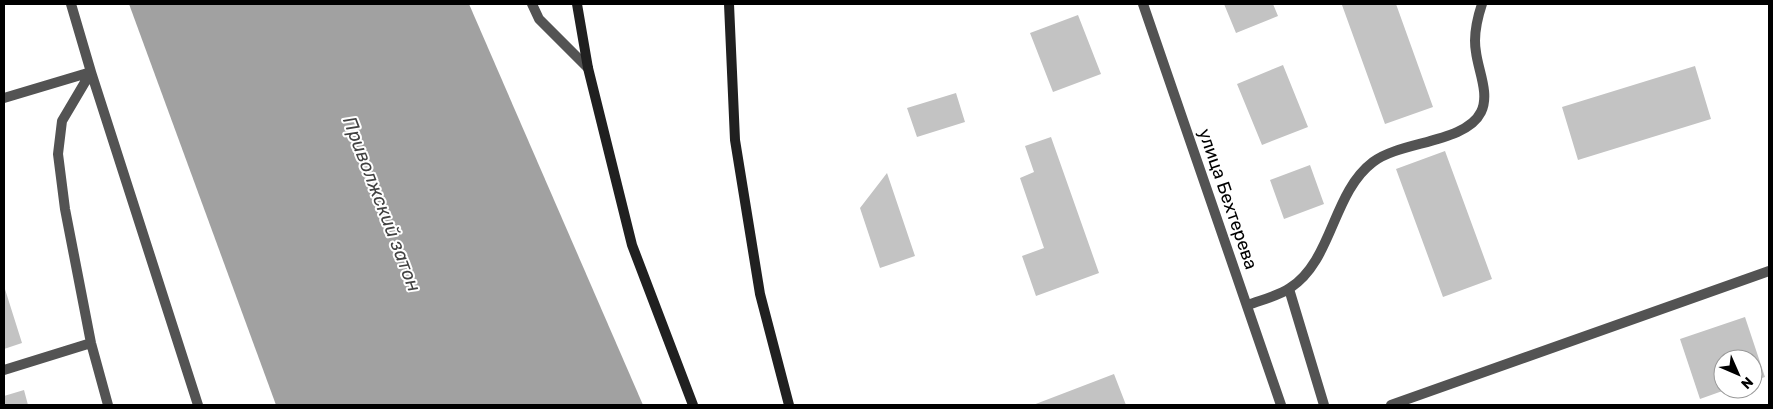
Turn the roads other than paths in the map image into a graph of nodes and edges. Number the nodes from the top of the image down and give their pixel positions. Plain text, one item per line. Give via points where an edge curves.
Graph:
1 (71, 4) edge
2 (532, 4) edge
3 (577, 4) edge
4 (729, 4) edge
5 (1143, 4) edge
6 (1482, 4) edge
7 (588, 68) junction
8 (91, 72) junction
9 (4, 98) edge
10 (1769, 270) edge
11 (1289, 289) junction
12 (1248, 305) junction
13 (90, 343) junction
14 (4, 370) edge
15 (108, 405) edge
16 (198, 405) edge
17 (694, 405) edge
18 (789, 405) edge
19 (1281, 405) edge
20 (1324, 405) edge
21 (1391, 405) edge

1 - 8 street
2 - 7 street via 539,19
3 - 7 main road
4 - 18 main road via 735,140 760,294
5 - 12 street, улица Бехтерева
6 - 11 street via 1476,20 1475,50 1484,91 1481,113 1464,129 1384,154 1371,164 1350,192 1314,262 1303,278
7 - 17 main road via 632,245
8 - 9 street
8 - 13 street via 62,121 58,154
8 - 16 street
10 - 21 street
11 - 12 street
11 - 20 street
12 - 19 street, улица Бехтерева
13 - 14 street
13 - 15 street

